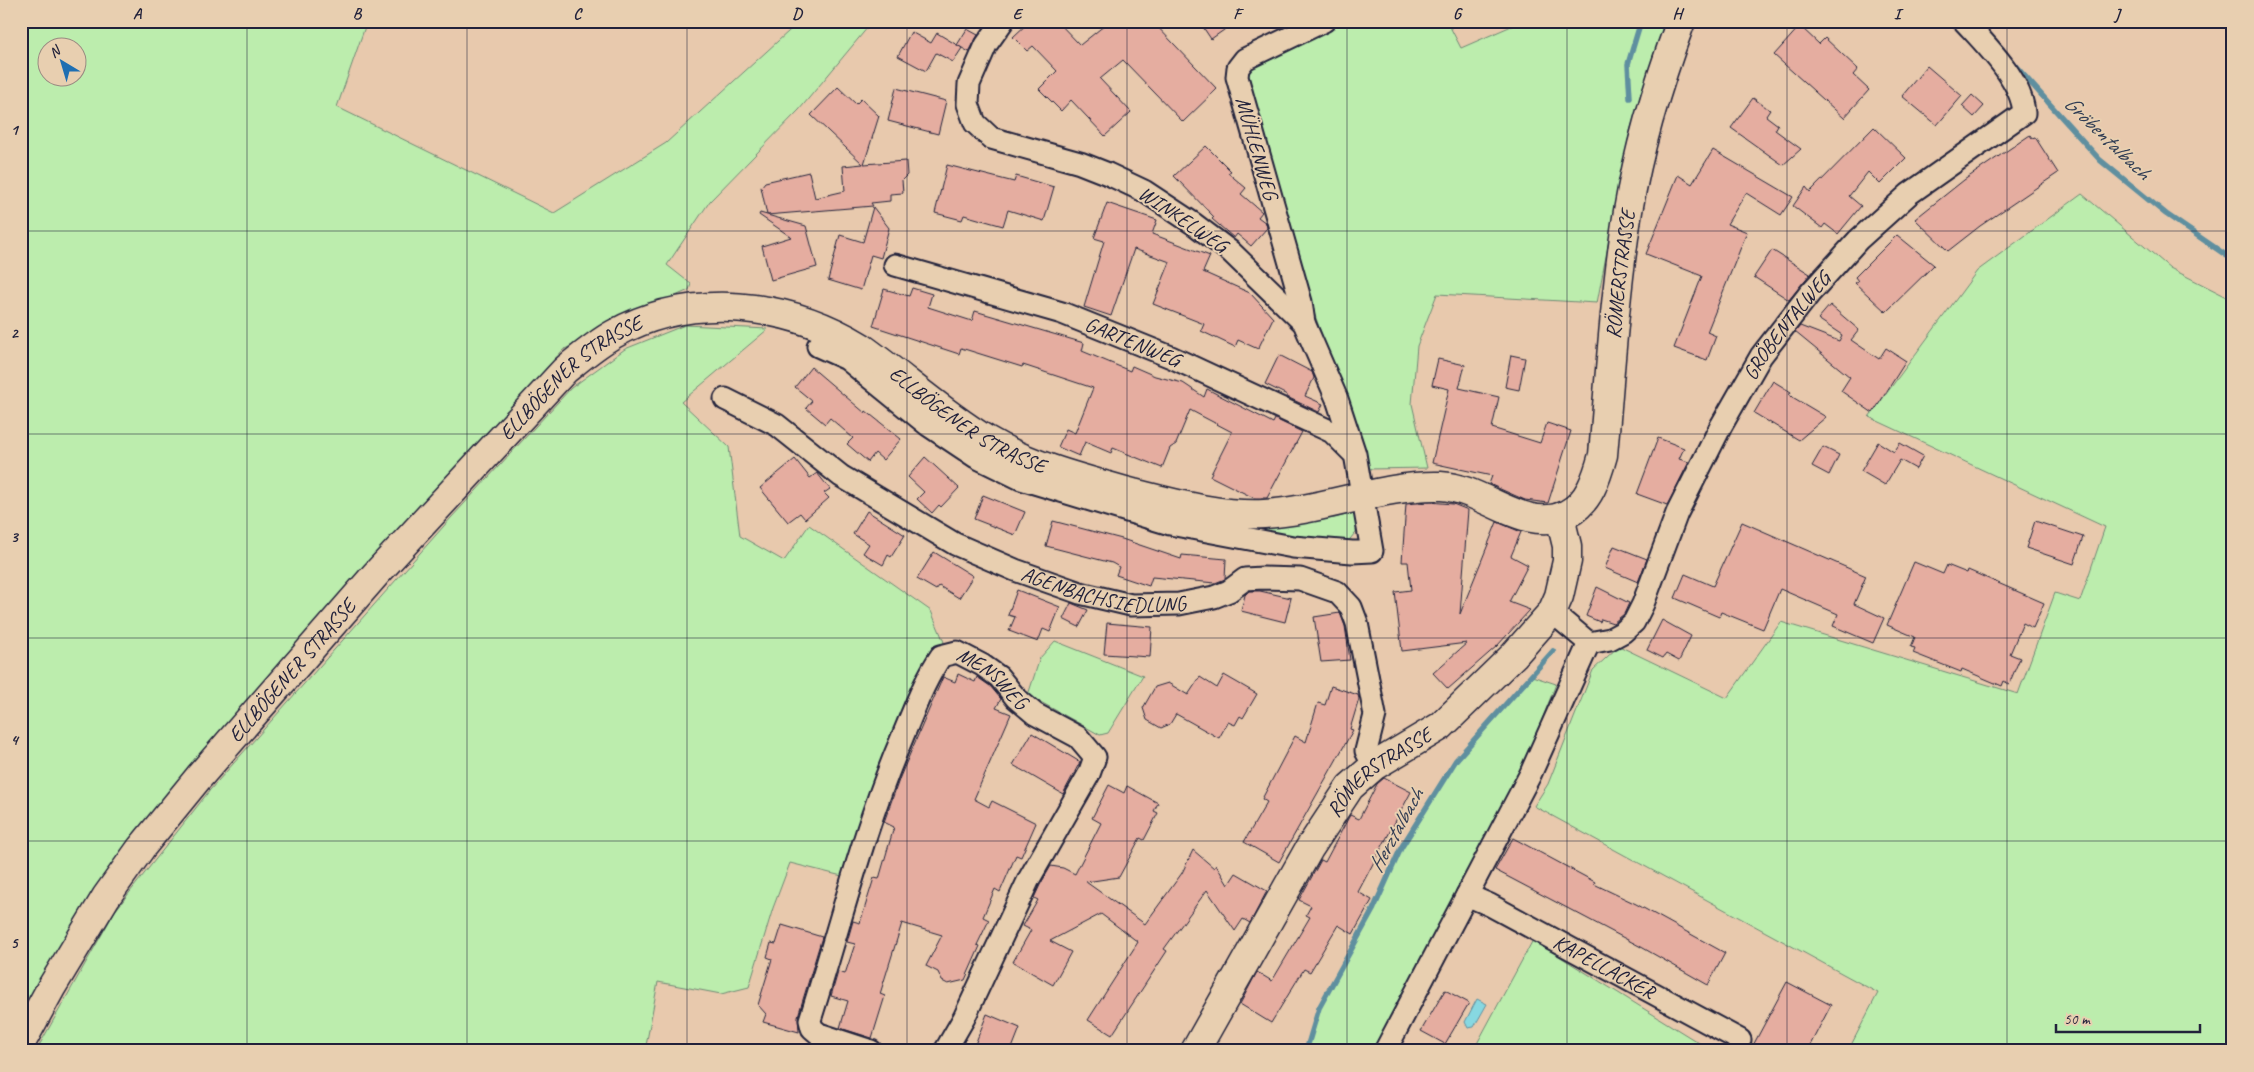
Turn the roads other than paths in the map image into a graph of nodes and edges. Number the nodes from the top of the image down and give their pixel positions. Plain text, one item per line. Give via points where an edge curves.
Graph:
1 (1003, 21) edge
2 (1324, 21) edge
3 (1681, 21) edge
4 (1964, 21) edge
5 (895, 265) dead end
6 (1304, 323) junction
7 (818, 346) dead end
8 (725, 399) dead end
9 (1354, 454) junction
10 (1364, 498) junction
11 (1560, 517) junction
12 (1552, 612) junction
13 (1589, 643) junction
14 (1374, 766) junction
15 (1467, 896) junction
16 (1740, 1040) dead end
17 (21, 1043) edge
18 (871, 1051) edge
19 (945, 1051) edge
20 (1195, 1051) edge
21 (1385, 1051) edge

1 - 6 street, WINKELWEG via 981,55 968,90 969,111 983,132 996,140 1080,163 1144,191 1231,252
2 - 6 street, MÜHLENWEG via 1245,59 1238,68 1237,76 1301,302
3 - 11 main road, RÖMERSTRASSE via 1660,78 1628,211 1603,455 1599,471 1582,502
4 - 13 street, GRÖBENTALWEG via 2002,66 2023,101 2024,113 1902,200 1858,240 1810,293 1761,356 1726,418 1677,513 1634,622 1610,639
5 - 9 street, GARTENWEG via 1062,314 1171,356 1332,432
6 - 9 street, WINKELWEG via 1337,399
7 - 10 street via 847,360 928,425 976,457 1021,479 1170,524 1293,546 1372,551
8 - 14 street, AGENBACHSIEDLUNG via 777,425 840,476 955,544 1080,593 1131,605 1179,604 1214,597 1245,579 1263,578 1300,579 1337,592 1350,607 1357,623 1375,715 1366,751
9 - 10 street, WINKELWEG
10 - 11 main road, RÖMERSTRASSE via 1441,486 1467,491 1533,519
10 - 17 main road, ELLBÖGENER STRASSE via 1266,514 1192,508 1065,474 1016,454 949,415 861,347 835,332 794,317 755,309 713,306 681,310 629,327 598,344 551,383 376,574 199,777 106,897
11 - 12 main road, RÖMERSTRASSE via 1567,561 1560,596
12 - 13 street
12 - 14 main road, RÖMERSTRASSE via 1509,660 1441,726
13 - 15 street via 1530,774
14 - 20 main road, RÖMERSTRASSE via 1350,787 1309,849
15 - 16 street, KAPELLÄCKER via 1490,905
15 - 21 street
18 - 19 street, MENSWEG via 819,1034 812,1028 810,1020 858,858 891,763 929,674 942,656 957,652 999,677 1035,714 1078,736 1095,757 1089,774 1029,879 964,1018

